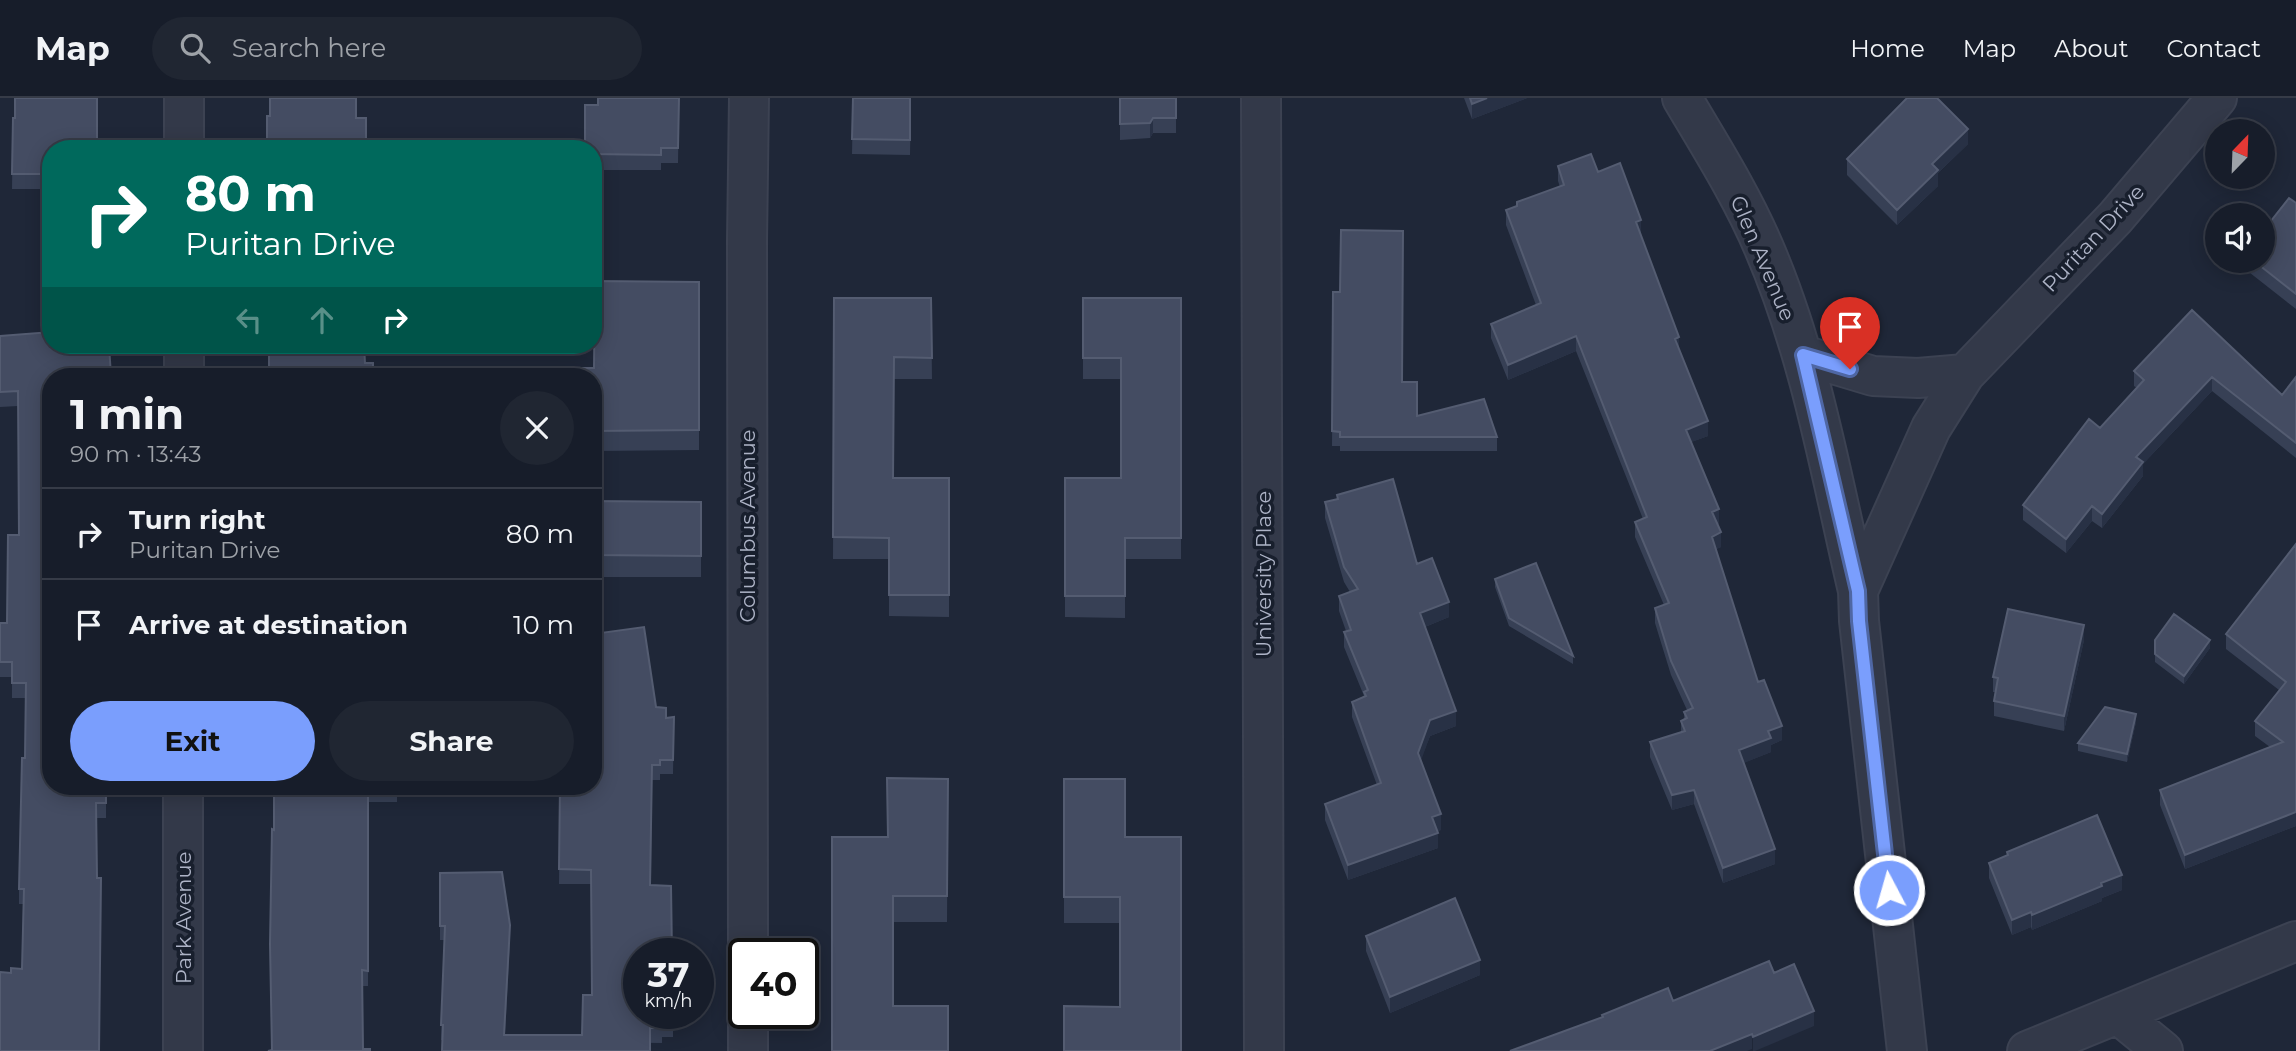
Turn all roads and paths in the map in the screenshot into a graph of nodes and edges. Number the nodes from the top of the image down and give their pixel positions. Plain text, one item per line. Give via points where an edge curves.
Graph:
1 (184, 98) edge
2 (749, 98) edge
3 (1261, 98) edge
4 (1682, 98) edge
5 (2217, 98) edge
6 (184, 140) edge
7 (1803, 355) junction
8 (1965, 374) junction
9 (1858, 591) junction
10 (183, 795) edge
11 (748, 938) edge
12 (2296, 941) edge
13 (2119, 1015) junction
14 (748, 1029) edge
15 (183, 1051) edge
16 (748, 1051) edge
17 (1264, 1051) edge
18 (1907, 1051) edge
19 (2027, 1051) edge
20 (2163, 1051) edge

1 - 6 street
2 - 11 street, Columbus Avenue
3 - 17 street, University Place
4 - 7 street, Glen Avenue via 1764,247
5 - 8 street, Puritan Drive via 2115,218
7 - 8 street via 1874,376
7 - 9 street, Glen Avenue
8 - 9 street, Puritan Drive via 1931,428
9 - 18 street, Glen Avenue
10 - 15 street, Park Avenue
12 - 13 street
13 - 19 street
13 - 20 street
14 - 16 street

